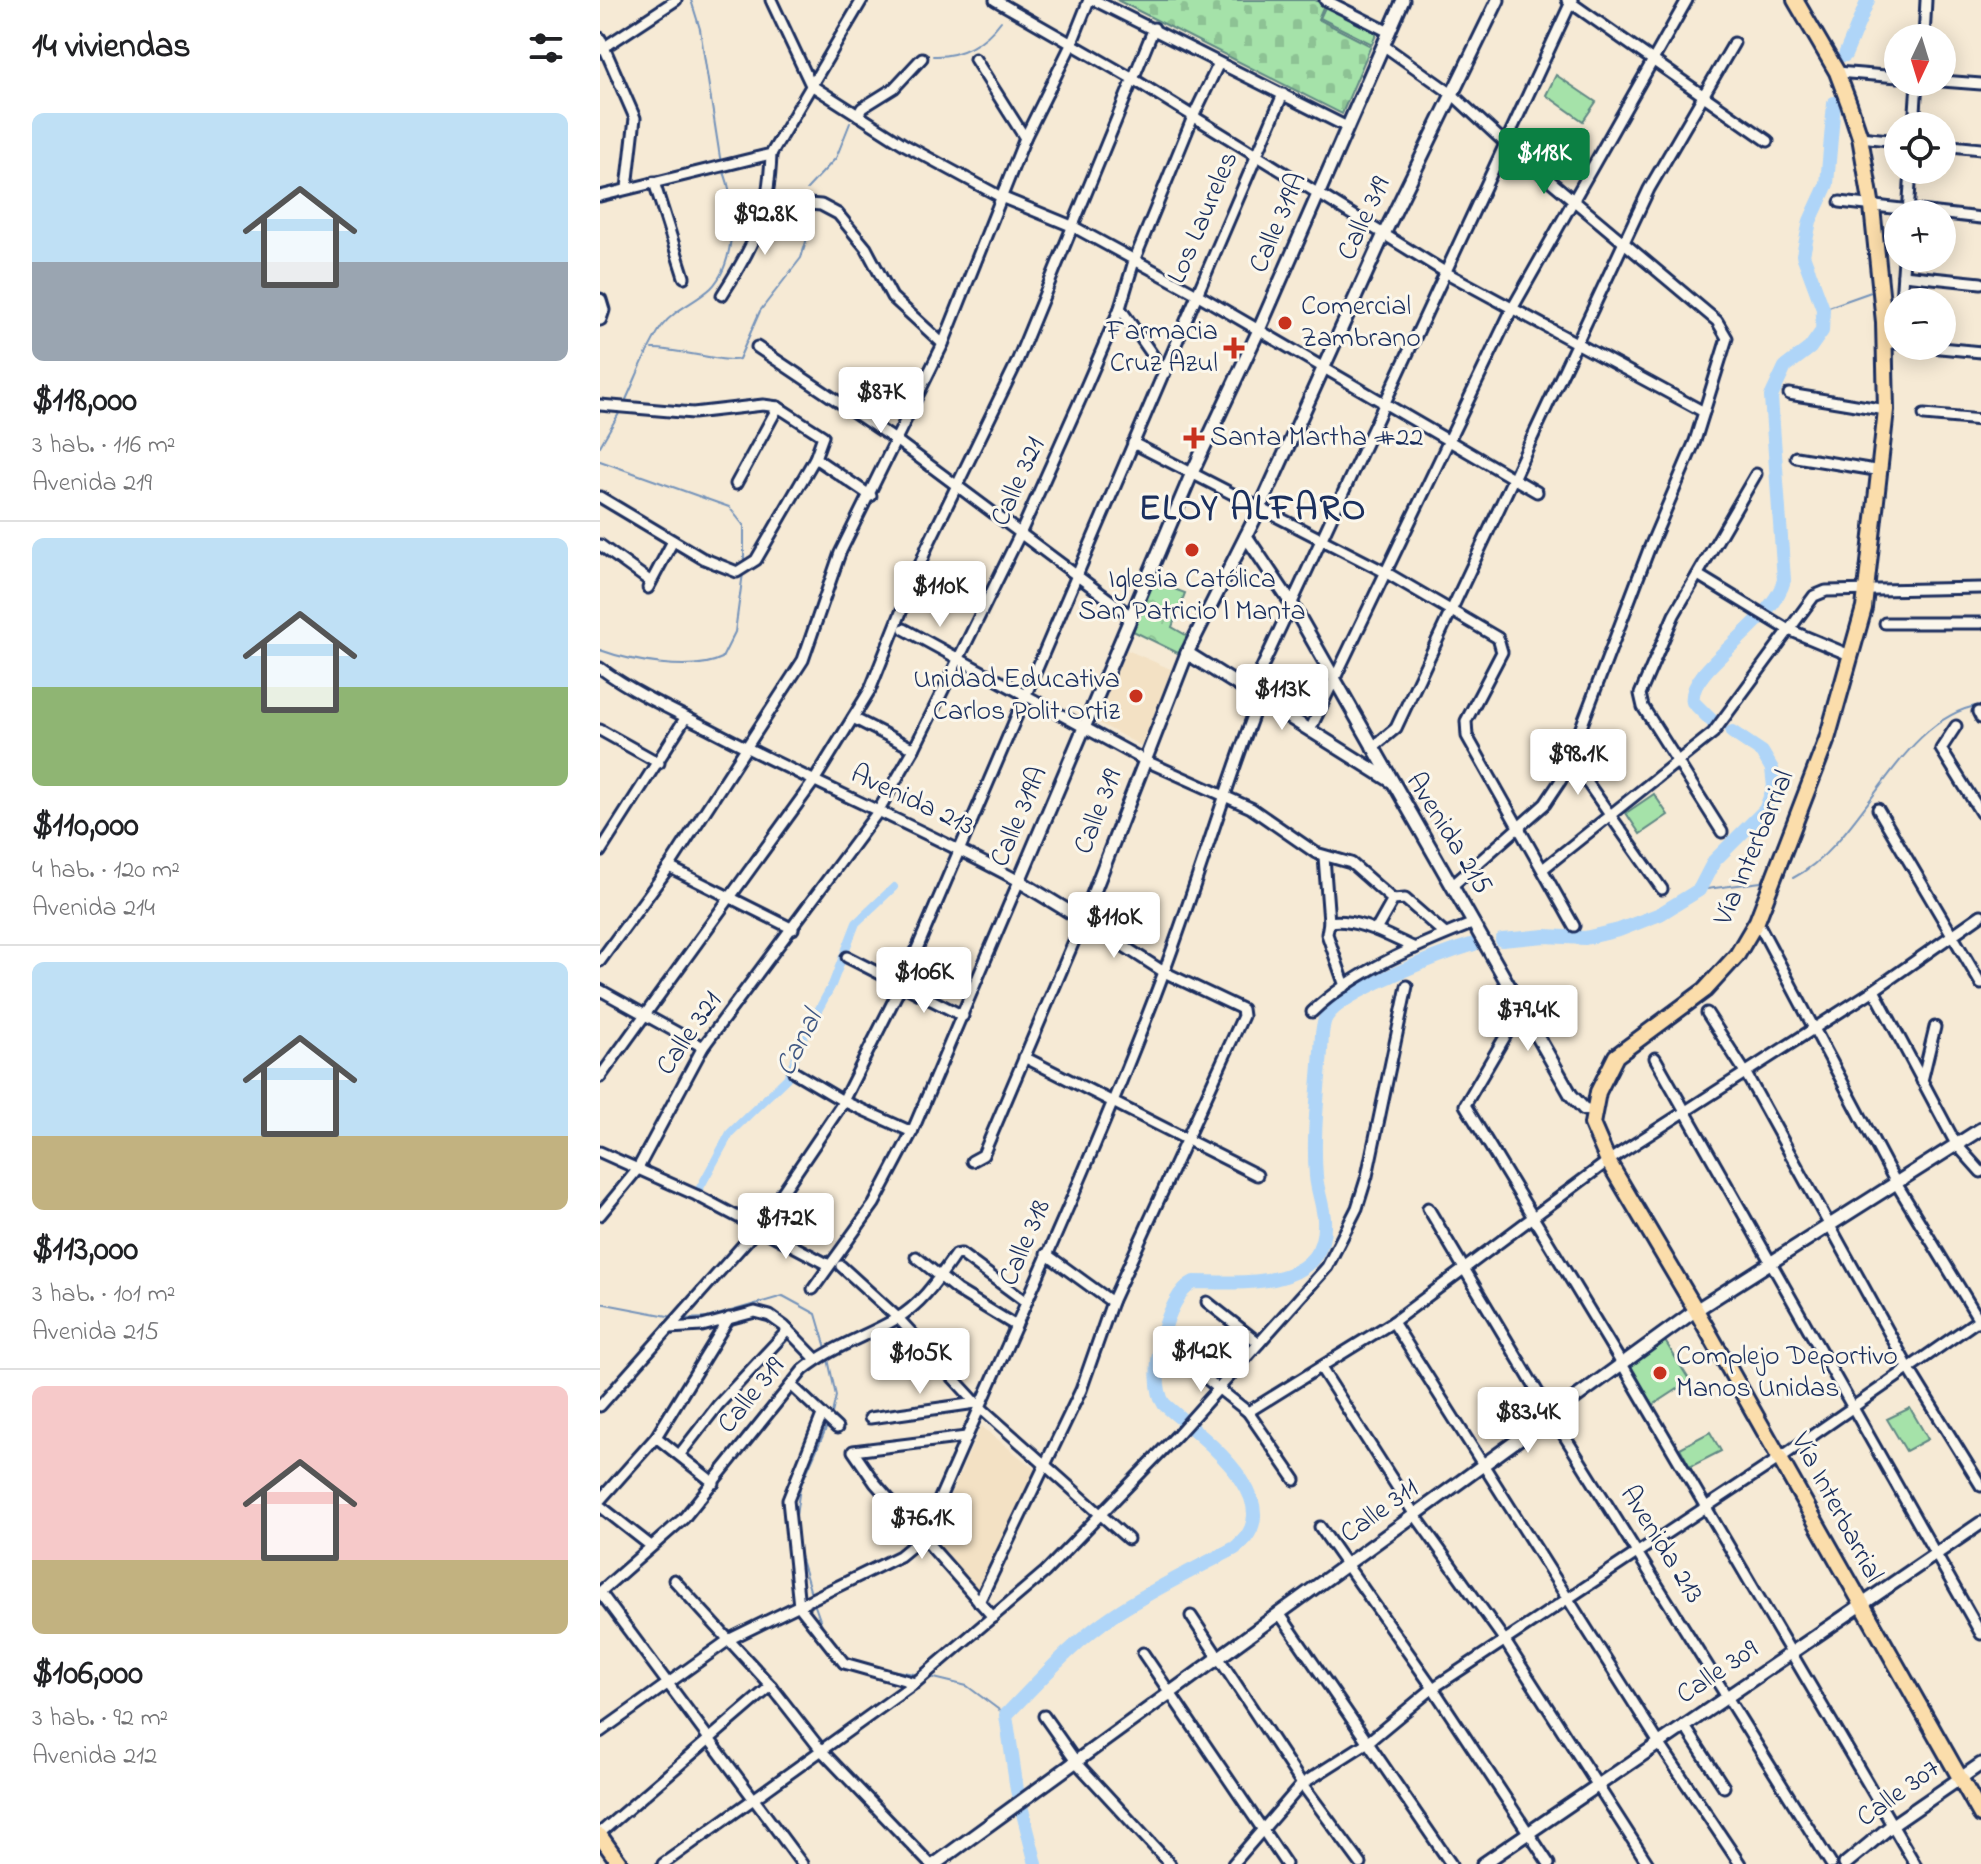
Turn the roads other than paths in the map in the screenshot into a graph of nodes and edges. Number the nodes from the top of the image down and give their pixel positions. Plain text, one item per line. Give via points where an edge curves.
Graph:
1 (676, 0) edge
2 (771, 0) edge
3 (862, 0) edge
4 (995, 0) edge
5 (1092, 0) edge
6 (1325, 0) edge
7 (1403, 0) edge
8 (1498, 0) edge
9 (1687, 0) edge
10 (1795, 0) edge
11 (1926, 0) edge
12 (1570, 1) edge
13 (1925, 24) edge
14 (1154, 28) junction
15 (1389, 32) junction
16 (1734, 43) dead end
17 (601, 45) edge
18 (1071, 45) junction
19 (1383, 45) junction
20 (922, 58) dead end
21 (975, 59) dead end
22 (1652, 62) junction
23 (1219, 63) junction
24 (1837, 72) junction
25 (1884, 76) edge
26 (1133, 79) junction
27 (1956, 82) edge
28 (1981, 84) edge
29 (811, 85) junction
30 (1283, 94) junction
31 (1452, 94) junction
32 (1704, 96) junction
33 (858, 115) junction
34 (1193, 117) junction
35 (1345, 126) junction
36 (1860, 137) junction
37 (1025, 138) junction
38 (1884, 140) edge
39 (1768, 141) dead end
40 (1504, 142) junction
41 (1956, 146) edge
42 (1981, 149) edge
43 (771, 154) junction
44 (1255, 154) junction
45 (654, 182) junction
46 (627, 188) junction
47 (600, 196) edge
48 (1317, 196) junction
49 (1001, 197) junction
50 (1574, 199) junction
51 (769, 201) junction
52 (1840, 202) dead end
53 (1872, 207) junction
54 (1884, 209) edge
55 (1956, 216) edge
56 (1981, 218) edge
57 (1074, 227) junction
58 (1384, 234) junction
59 (1626, 241) junction
60 (1134, 261) junction
61 (1445, 272) junction
62 (1903, 272) edge
63 (1903, 275) junction
64 (684, 277) dead end
65 (1981, 283) edge
66 (1885, 288) edge
67 (1902, 288) edge
68 (1195, 293) junction
69 (722, 295) dead end
70 (600, 300) edge
71 (1120, 308) junction
72 (1512, 309) junction
73 (600, 319) edge
74 (1258, 332) junction
75 (1575, 343) junction
76 (943, 344) junction
77 (757, 347) dead end
78 (1956, 350) edge
79 (1981, 352) edge
80 (1891, 360) edge
81 (1322, 369) junction
82 (1165, 373) junction
83 (1789, 394) dead end
84 (600, 398) edge
85 (1382, 403) junction
86 (615, 404) junction
87 (600, 405) edge
88 (778, 407) junction
89 (1886, 410) junction
90 (1704, 412) junction
91 (1924, 415) dead end
92 (1981, 420) edge
93 (897, 441) junction
94 (1446, 441) junction
95 (1133, 443) junction
96 (1796, 457) dead end
97 (815, 458) junction
98 (1881, 471) junction
99 (1192, 473) junction
100 (1756, 474) dead end
101 (1511, 478) junction
102 (736, 484) dead end
103 (956, 485) junction
104 (1537, 492) dead end
105 (871, 496) junction
106 (600, 497) edge
107 (1260, 508) junction
108 (1021, 532) junction
109 (1246, 536) junction
110 (1321, 540) junction
111 (673, 541) junction
112 (600, 545) edge
113 (1385, 572) junction
114 (1698, 575) junction
115 (1076, 578) junction
116 (1981, 588) edge
117 (1867, 590) junction
118 (1293, 606) junction
119 (1449, 609) junction
120 (1131, 616) junction
121 (1885, 623) dead end
122 (1981, 623) edge
123 (904, 629) dead end
124 (1787, 629) junction
125 (1187, 653) junction
126 (1852, 656) junction
127 (960, 659) junction
128 (600, 668) edge
129 (1334, 684) junction
130 (1024, 692) junction
131 (1255, 694) junction
132 (686, 717) junction
133 (853, 718) junction
134 (1956, 726) dead end
135 (1083, 727) junction
136 (600, 730) edge
137 (1310, 730) junction
138 (746, 748) junction
139 (1372, 748) junction
140 (914, 749) junction
141 (1570, 758) junction
142 (1144, 760) junction
143 (1678, 762) junction
144 (659, 763) junction
145 (814, 781) junction
146 (1394, 784) junction
147 (1222, 797) junction
148 (1878, 809) dead end
149 (877, 813) junction
150 (1981, 813) edge
151 (1612, 815) junction
152 (1519, 829) junction
153 (1722, 832) dead end
154 (958, 848) junction
155 (600, 852) edge
156 (1324, 857) junction
157 (669, 867) junction
158 (1544, 868) junction
159 (1019, 881) junction
160 (1453, 885) junction
161 (1662, 889) dead end
162 (730, 898) junction
163 (1393, 900) junction
164 (1981, 915) edge
165 (1083, 920) junction
166 (1757, 921) junction
167 (1329, 922) junction
168 (1474, 923) junction
169 (1574, 926) dead end
170 (793, 929) junction
171 (1376, 930) junction
172 (1445, 934) junction
173 (1952, 935) junction
174 (1415, 948) junction
175 (847, 957) dead end
176 (600, 961) edge
177 (1164, 972) junction
178 (902, 984) junction
179 (1981, 984) edge
180 (1345, 986) junction
181 (1407, 986) dead end
182 (600, 990) edge
183 (1874, 990) junction
184 (1312, 1012) dead end
185 (1707, 1013) dead end
186 (646, 1016) junction
187 (963, 1016) junction
188 (1815, 1026) junction
189 (1935, 1027) dead end
190 (1506, 1035) dead end
191 (703, 1047) junction
192 (1024, 1057) junction
193 (1655, 1058) dead end
194 (794, 1072) dead end
195 (1745, 1072) junction
196 (600, 1077) edge
197 (1922, 1081) junction
198 (843, 1101) junction
199 (1111, 1101) junction
200 (1684, 1109) junction
201 (1593, 1111) junction
202 (1981, 1129) edge
203 (912, 1132) junction
204 (1188, 1139) junction
205 (1956, 1144) junction
206 (600, 1152) edge
207 (972, 1161) dead end
208 (1608, 1161) junction
209 (637, 1170) junction
210 (1981, 1172) edge
211 (1257, 1175) dead end
212 (1896, 1183) junction
213 (1428, 1208) dead end
214 (600, 1215) edge
215 (1532, 1215) junction
216 (1831, 1226) junction
217 (759, 1227) junction
218 (1046, 1254) junction
219 (916, 1257) dead end
220 (1772, 1264) junction
221 (829, 1265) junction
222 (841, 1266) dead end
223 (1462, 1268) junction
224 (940, 1277) junction
225 (813, 1289) dead end
226 (1026, 1302) junction
227 (1112, 1302) junction
228 (1207, 1302) dead end
229 (1696, 1310) junction
230 (729, 1318) junction
231 (898, 1318) junction
232 (1980, 1320) edge
233 (1393, 1322) junction
234 (672, 1325) junction
235 (1016, 1326) junction
236 (788, 1330) junction
237 (1259, 1343) junction
238 (1174, 1353) dead end
239 (818, 1357) junction
240 (1622, 1364) junction
241 (1321, 1368) junction
242 (1909, 1369) junction
243 (791, 1385) junction
244 (1219, 1387) junction
245 (978, 1405) junction
246 (600, 1406) edge
247 (1853, 1408) junction
248 (1248, 1412) junction
249 (1552, 1416) junction
250 (824, 1417) junction
251 (870, 1418) dead end
252 (837, 1428) dead end
253 (656, 1437) junction
254 (966, 1437) junction
255 (680, 1454) junction
256 (1780, 1458) junction
257 (1484, 1465) junction
258 (1045, 1467) junction
259 (1295, 1480) dead end
260 (714, 1483) junction
261 (1981, 1486) edge
262 (600, 1503) edge
263 (1705, 1508) junction
264 (1102, 1515) junction
265 (1415, 1515) junction
266 (1981, 1523) edge
267 (1320, 1527) dead end
268 (923, 1537) junction
269 (1128, 1539) dead end
270 (651, 1546) junction
271 (1937, 1552) junction
272 (1639, 1553) junction
273 (1348, 1566) junction
274 (674, 1580) dead end
275 (600, 1592) edge
276 (1569, 1596) junction
277 (979, 1602) junction
278 (802, 1605) junction
279 (1859, 1605) junction
280 (1279, 1613) junction
281 (1191, 1616) dead end
282 (993, 1617) junction
283 (1981, 1634) edge
284 (1503, 1638) junction
285 (730, 1639) junction
286 (1792, 1652) junction
287 (1143, 1653) dead end
288 (1219, 1658) junction
289 (915, 1683) junction
290 (666, 1685) junction
291 (771, 1686) junction
292 (1433, 1688) junction
293 (1170, 1694) junction
294 (1725, 1696) junction
295 (1044, 1716) dead end
296 (1684, 1725) junction
297 (600, 1732) edge
298 (708, 1740) junction
299 (1368, 1742) junction
300 (1659, 1743) junction
301 (821, 1750) junction
302 (1077, 1763) junction
303 (1981, 1764) edge
304 (1960, 1779) junction
305 (1302, 1784) junction
306 (1724, 1787) dead end
307 (1597, 1789) junction
308 (753, 1799) junction
309 (1981, 1815) edge
310 (1891, 1826) junction
311 (1261, 1829) junction
312 (1528, 1834) junction
313 (600, 1835) edge
314 (620, 1864) edge
315 (663, 1864) edge
316 (802, 1864) edge
317 (932, 1864) edge
318 (1170, 1864) edge
319 (1233, 1864) edge
320 (1286, 1864) edge
321 (1361, 1864) edge
322 (1451, 1864) edge
323 (1483, 1864) edge
324 (1549, 1864) edge
325 (1648, 1864) edge
326 (1740, 1864) edge
327 (1831, 1864) edge
328 (1845, 1864) edge
329 (1915, 1864) edge

1 - 17 street
2 - 29 street
3 - 29 street
4 - 18 street
5 - 14 street
5 - 18 street
6 - 15 street
7 - 15 street, Calle 319A
8 - 31 street, Calle 319
9 - 22 street
10 - 24 main road, Vía Interbarrial
11 - 13 street
12 - 22 street
12 - 40 street, Calle 318
14 - 23 street
14 - 26 street
15 - 19 street, Calle 319A
16 - 32 street
17 - 46 street via 635,118
18 - 26 street
18 - 37 street
19 - 31 street
19 - 35 street, Calle 319A
20 - 33 street
21 - 37 street
22 - 32 street
22 - 50 street
23 - 30 street
23 - 34 street, Calle 321
24 - 25 street
24 - 36 main road, Vía Interbarrial
26 - 34 street
26 - 57 street
27 - 28 street
29 - 33 street
29 - 43 street
30 - 35 street
30 - 44 street, Los Laureles
31 - 40 street
31 - 58 street, Calle 319
32 - 39 street
32 - 59 street via 1649,189
33 - 49 street
34 - 44 street
34 - 60 street, Calle 321
35 - 48 street, Calle 319A
36 - 38 street
36 - 53 main road, Vía Interbarrial
37 - 49 street
40 - 50 street
40 - 61 street, Calle 318
41 - 42 street
43 - 45 street
43 - 51 street
44 - 48 street
44 - 68 street, Los Laureles
45 - 46 street
45 - 64 street
46 - 47 street
48 - 58 street
48 - 74 street, Calle 319A
49 - 57 street
49 - 76 street
50 - 59 street
50 - 72 street
51 - 69 street via 757,237
51 - 76 street via 821,205 838,214 866,248 892,297
52 - 53 street
53 - 54 street
53 - 66 main road, Vía Interbarrial
55 - 56 street
57 - 60 street
57 - 103 street via 1016,364
58 - 61 street
58 - 81 street, Calle 319
59 - 75 street
59 - 90 street via 1717,321 1727,338
60 - 68 street
60 - 71 street, Calle 321
61 - 72 street
61 - 85 street, Calle 318
62 - 63 street
63 - 65 street
63 - 67 street
68 - 74 street
68 - 82 street, Los Laureles
70 - 73 street
71 - 82 street
71 - 108 street, Calle 321
72 - 75 street
72 - 94 street
74 - 81 street
74 - 99 street, Calle 319A
75 - 90 street
75 - 101 street
76 - 93 street
77 - 93 street
78 - 79 street
80 - 89 main road, Vía Interbarrial
81 - 85 street
81 - 107 street, Calle 319
82 - 95 street, Los Laureles
83 - 89 street
84 - 86 street
85 - 94 street
85 - 110 street, Calle 318
86 - 87 street
86 - 88 street via 693,413
88 - 97 street via 823,436
88 - 102 street
89 - 98 main road, Vía Interbarrial
90 - 141 street
91 - 92 street
93 - 103 street
93 - 105 street
94 - 101 street
94 - 113 street
95 - 99 street
95 - 115 street, Los Laureles
96 - 98 street
97 - 105 street
97 - 111 street via 751,566 737,572
98 - 117 main road, Vía Interbarrial
99 - 107 street
99 - 120 street, Calle 319A
100 - 114 street
101 - 104 street
101 - 119 street
103 - 108 street
103 - 133 street via 882,666
105 - 138 street via 840,553 803,660
106 - 111 street
107 - 109 street, Calle 319
107 - 110 street
108 - 115 street
108 - 127 street, Calle 321
109 - 118 street
109 - 125 street, Calle 319
110 - 113 street
110 - 118 street, Calle 318
111 - 112 street via 649,585
113 - 119 street
113 - 129 street
114 - 124 street
114 - 143 street via 1674,615 1640,694
115 - 120 street
115 - 130 street, Los Laureles
116 - 117 street
117 - 124 street via 1820,593
117 - 126 main road, Vía Interbarrial
118 - 129 street
118 - 131 street, Calle 318
119 - 139 street via 1396,728
119 - 152 street via 1498,638 1502,652 1466,721 1467,736
120 - 135 street, Calle 319A
121 - 122 street
123 - 127 street
124 - 126 street
124 - 143 street via 1713,733
125 - 131 street, Avenida 215
125 - 142 street, Calle 319
126 - 166 main road, Vía Interbarrial via 1803,805
127 - 130 street
127 - 140 street, Calle 321
128 - 132 street, Avenida 213
129 - 137 street
129 - 139 street
130 - 135 street
130 - 154 street, Los Laureles
131 - 137 street, Avenida 215
131 - 147 street, Calle 318
132 - 138 street, Avenida 213
132 - 144 street
133 - 140 street
133 - 145 street
134 - 150 street via 1941,749
135 - 142 street
135 - 159 street, Calle 319A
136 - 144 street
137 - 146 street, Avenida 215
138 - 145 street, Avenida 213
138 - 157 street
139 - 146 street
140 - 149 street, Calle 321
141 - 151 street
141 - 152 street via 1550,798
142 - 147 street
142 - 165 street, Calle 319
143 - 151 street
143 - 153 street
144 - 155 street
145 - 149 street, Avenida 213
145 - 162 street
146 - 160 street, Avenida 215
147 - 156 street via 1251,808
147 - 177 street, Calle 318
148 - 173 street
149 - 154 street, Avenida 213
149 - 170 street, Calle 321
151 - 158 street
151 - 161 street
152 - 158 street
152 - 160 street
154 - 159 street, Avenida 213
154 - 178 street, Los Laureles
156 - 163 street via 1351,863
156 - 167 street
157 - 162 street
157 - 176 street
158 - 169 street
159 - 165 street, Avenida 213
159 - 187 street, Calle 319A
160 - 168 street, Avenida 215
162 - 170 street
162 - 186 street
163 - 171 street
163 - 172 street via 1405,899
164 - 173 street
165 - 177 street, Avenida 213
165 - 192 street, Calle 319
166 - 188 street
166 - 201 main road, Vía Interbarrial via 1737,955 1705,990 1616,1056
167 - 171 street
167 - 180 street via 1327,934
168 - 172 street
168 - 201 street, Avenida 215 via 1571,1095
170 - 191 street, Calle 321
171 - 174 street
172 - 174 street
173 - 179 street
173 - 183 street
174 - 180 street
175 - 178 street
177 - 199 street, Calle 318
177 - 204 street, Avenida 213 via 1242,1009
178 - 187 street
178 - 198 street, Los Laureles
180 - 184 street
181 - 237 street via 1357,1208 1327,1267
182 - 186 street
183 - 188 street
183 - 197 street
185 - 195 street
186 - 191 street
186 - 196 street
187 - 203 street, Calle 319A
188 - 195 street
188 - 212 street
189 - 197 street
190 - 215 street via 1465,1105
191 - 209 street, Calle 321
192 - 199 street
192 - 207 street, Calle 319 via 983,1155
193 - 200 street
194 - 198 street
195 - 200 street
195 - 216 street
197 - 205 street
198 - 203 street
198 - 217 street, Los Laureles
199 - 204 street
199 - 218 street, Calle 318
200 - 208 street
200 - 220 street
201 - 208 main road, Vía Interbarrial via 1594,1134
202 - 205 street, Calle 311
203 - 221 street, Calle 319A via 874,1204
204 - 211 street
204 - 227 street
205 - 210 street
205 - 212 street, Calle 311
206 - 209 street
208 - 215 street
208 - 229 main road, Vía Interbarrial
209 - 214 street, Calle 321
209 - 217 street
212 - 216 street, Calle 311
212 - 232 street
213 - 223 street, Avenida 213
215 - 223 street
215 - 240 street
216 - 220 street, Calle 311
216 - 242 street
217 - 221 street
217 - 234 street, Los Laureles
218 - 226 street, Calle 318
218 - 227 street
219 - 224 street
220 - 229 street, Calle 311
220 - 247 street
221 - 225 street, Calle 319A
222 - 231 street
223 - 233 street
223 - 249 street, Avenida 213
224 - 226 street, Calle 319 via 958,1254
224 - 231 street, Calle 319
224 - 235 street
226 - 235 street, Calle 318
227 - 258 street via 1081,1390
228 - 237 street
229 - 240 street, Calle 311
229 - 256 main road, Vía Interbarrial
230 - 234 street via 702,1326
230 - 236 street via 755,1312
230 - 253 street
231 - 239 street, Calle 319
231 - 245 street
232 - 242 street
233 - 241 street
233 - 257 street
234 - 246 street, Los Laureles
235 - 245 street, Calle 318
236 - 239 street
236 - 255 street
237 - 244 street
238 - 244 street
239 - 243 street, Calle 319
240 - 249 street, Calle 311
240 - 263 street
241 - 248 street
241 - 265 street
242 - 247 street
242 - 261 street
243 - 250 street
243 - 260 street, Calle 319
244 - 248 street
244 - 264 street
245 - 251 street
245 - 254 street, Calle 318
245 - 258 street
247 - 256 street
247 - 271 street
248 - 259 street
249 - 257 street, Calle 311
249 - 272 street, Avenida 213
250 - 252 street
250 - 278 street via 788,1500
253 - 255 street
253 - 262 street
254 - 268 street, Calle 318
254 - 268 street via 853,1451
255 - 260 street
256 - 263 street
256 - 279 main road, Vía Interbarrial
257 - 265 street, Calle 311
257 - 276 street
258 - 264 street
258 - 277 street
260 - 270 street, Calle 319
262 - 270 street
263 - 272 street
263 - 286 street
264 - 269 street
264 - 282 street
265 - 273 street, Calle 311
265 - 284 street
266 - 271 street, Calle 309
267 - 273 street
268 - 277 street
268 - 278 street via 900,1556
270 - 275 street, Calle 319
271 - 279 street, Calle 309
271 - 283 street
272 - 276 street
272 - 294 street, Avenida 213
273 - 280 street, Calle 311
273 - 292 street
274 - 285 street
275 - 290 street
276 - 284 street
276 - 300 street
277 - 282 street
278 - 285 street
278 - 289 street via 844,1663
279 - 286 street, Calle 309
279 - 304 main road, Vía Interbarrial
280 - 288 street, Calle 311
280 - 299 street
281 - 288 street
282 - 289 street
284 - 292 street
284 - 307 street
285 - 290 street
285 - 291 street
286 - 294 street, Calle 309
286 - 310 street
287 - 293 street
288 - 293 street, Calle 311
288 - 305 street
289 - 301 street
290 - 297 street
290 - 298 street
291 - 298 street
291 - 301 street
292 - 299 street
292 - 312 street
293 - 302 street, Calle 311
293 - 311 street
294 - 296 street, Calle 309
294 - 327 street, Avenida 213
295 - 302 street
296 - 300 street, Calle 309
296 - 306 street
298 - 308 street
298 - 313 street
299 - 305 street
299 - 322 street
300 - 307 street, Calle 309
300 - 326 street
301 - 308 street
301 - 317 street
302 - 317 street, Calle 311
302 - 318 street
303 - 304 street, Calle 307
304 - 309 main road, Vía Interbarrial
304 - 310 street, Calle 307
305 - 311 street
305 - 321 street
307 - 312 street, Calle 309
307 - 325 street
308 - 315 street
308 - 316 street
310 - 328 street, Calle 307
310 - 329 street
311 - 319 street
311 - 320 street
312 - 323 street, Calle 309
312 - 324 street
313 - 314 main road

